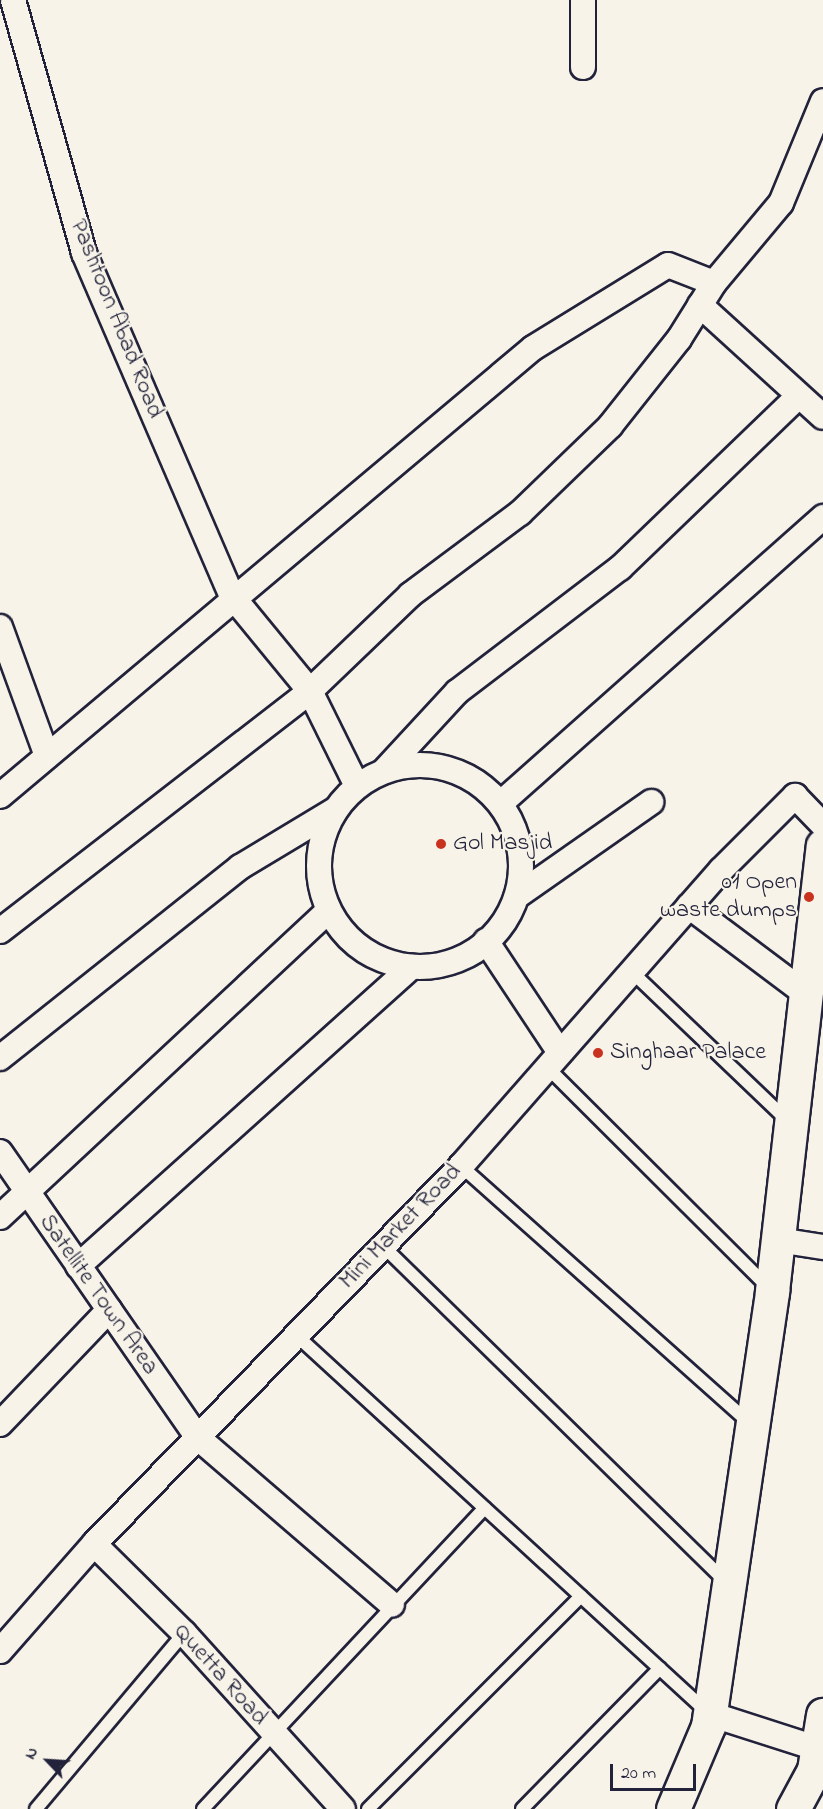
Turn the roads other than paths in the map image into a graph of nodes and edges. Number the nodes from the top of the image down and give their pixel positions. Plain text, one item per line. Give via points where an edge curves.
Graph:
1 (13, 0) edge
2 (583, 0) edge
3 (583, 67) dead end
4 (822, 110) edge
5 (714, 283) junction
6 (700, 305) junction
7 (799, 396) junction
8 (823, 417) edge
9 (823, 516) edge
10 (232, 596) junction
11 (0, 627) edge
12 (310, 691) junction
13 (47, 756) junction
14 (385, 770) junction
15 (357, 786) junction
16 (0, 796) edge
17 (651, 802) dead end
18 (501, 803) junction
19 (335, 810) junction
20 (823, 825) edge
21 (823, 846) edge
22 (517, 896) junction
23 (690, 906) junction
24 (328, 911) junction
25 (0, 931) edge
26 (486, 941) junction
27 (411, 967) junction
28 (632, 972) junction
29 (806, 994) junction
30 (0, 1058) edge
31 (554, 1060) junction
32 (792, 1124) junction
33 (0, 1152) edge
34 (461, 1166) junction
35 (26, 1190) junction
36 (0, 1217) edge
37 (778, 1240) junction
38 (383, 1246) junction
39 (823, 1247) edge
40 (78, 1266) junction
41 (772, 1291) junction
42 (109, 1310) junction
43 (296, 1335) junction
44 (0, 1424) edge
45 (752, 1425) junction
46 (197, 1437) junction
47 (485, 1508) junction
48 (94, 1544) junction
49 (729, 1584) junction
50 (581, 1596) junction
51 (392, 1605) junction
52 (184, 1634) junction
53 (0, 1651) edge
54 (660, 1668) junction
55 (710, 1714) junction
56 (823, 1715) edge
57 (272, 1731) junction
58 (819, 1766) edge
59 (36, 1809) edge
60 (203, 1809) edge
61 (343, 1809) edge
62 (368, 1809) edge
63 (522, 1809) edge
64 (673, 1809) edge
65 (793, 1809) edge

1 - 10 street, Pashtoon Abad Road via 84,253
2 - 3 street
4 - 5 street via 781,203
5 - 6 street
5 - 10 street via 668,265 533,348 315,535
6 - 7 street
6 - 12 street via 610,426 520,513 410,595
7 - 8 street
7 - 14 street via 621,568 457,692
9 - 18 street
10 - 12 street, Pashtoon Abad Road
10 - 13 street
11 - 13 street
12 - 15 street, Pashtoon Abad Road
12 - 25 street
13 - 16 street
14 - 15 street
14 - 18 street via 416,764 448,768 477,781
15 - 19 street
17 - 22 street
18 - 22 street via 516,832 521,864
19 - 24 street via 321,842 318,877
19 - 30 street via 240,867
20 - 23 street, Mini Market Road via 795,796
21 - 29 street
22 - 26 street via 502,925
23 - 28 street, Mini Market Road
23 - 29 street
24 - 27 street via 349,939 377,959
24 - 35 street
26 - 27 street via 446,964
26 - 31 street
27 - 40 street
28 - 31 street, Mini Market Road
28 - 32 lane
29 - 32 street
31 - 34 street, Mini Market Road
31 - 41 lane
32 - 37 street
33 - 35 street, Satellite Town Area
34 - 38 street, Mini Market Road
34 - 45 lane
35 - 36 street
35 - 40 street, Satellite Town Area
37 - 39 street
37 - 41 street
38 - 43 street, Mini Market Road
38 - 49 lane
40 - 42 street, Satellite Town Area
41 - 45 street
42 - 44 street
42 - 46 street, Satellite Town Area
43 - 46 street, Mini Market Road
43 - 47 lane
45 - 49 street
46 - 48 street, Mini Market Road
46 - 51 street, Satellite Town Area
47 - 50 lane
47 - 51 lane
48 - 52 street, Quetta Road
48 - 53 street, Mini Market Road
49 - 55 street
50 - 54 lane
50 - 62 lane
51 - 57 lane
52 - 57 street, Quetta Road
52 - 59 lane
54 - 55 lane
54 - 63 lane
55 - 58 street
55 - 64 street
56 - 58 street
57 - 60 lane
57 - 61 street, Quetta Road
58 - 65 street

